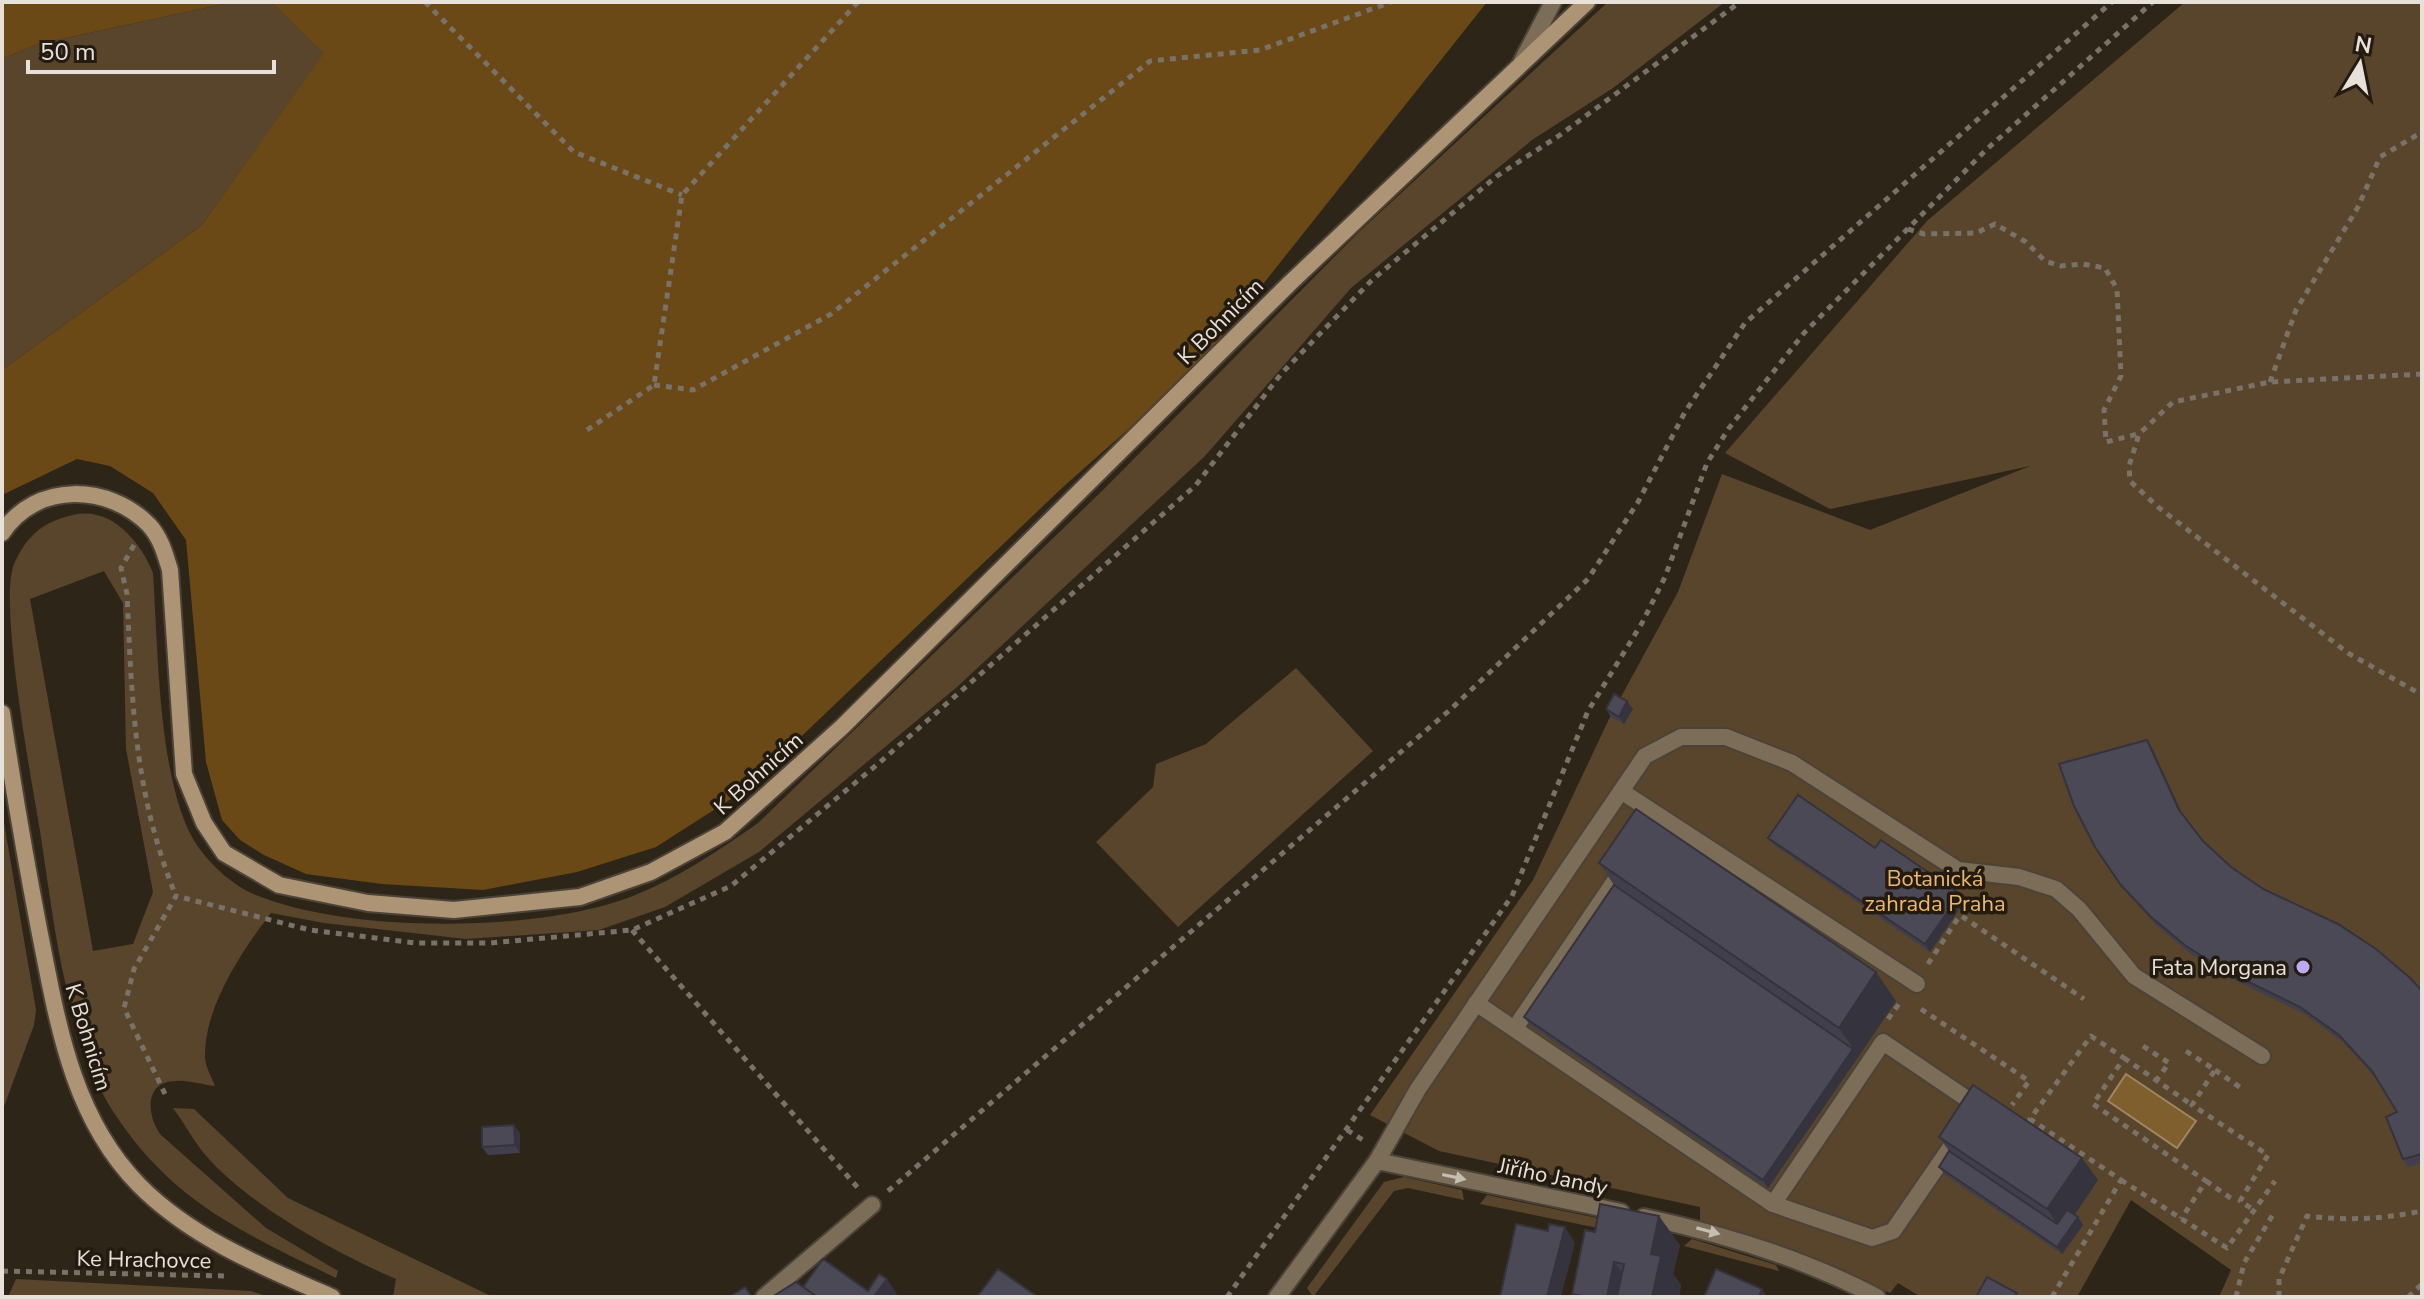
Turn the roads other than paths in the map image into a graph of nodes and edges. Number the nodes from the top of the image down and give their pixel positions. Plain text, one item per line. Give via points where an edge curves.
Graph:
1 (1553, 2) edge
2 (1584, 2) edge
3 (1521, 62) junction
4 (2, 533) edge
5 (2, 713) edge
6 (1621, 791) junction
7 (1626, 864) edge
8 (1917, 984) dead end
9 (1476, 1003) junction
10 (1515, 1028) junction
11 (2262, 1056) dead end
12 (1377, 1161) junction
13 (1773, 1204) junction
14 (872, 1205) road end
15 (332, 1297) edge
16 (764, 1297) edge
17 (1277, 1297) edge
18 (1877, 1297) edge

1 - 3 street
2 - 3 street, K Bohnicím
3 - 4 street, K Bohnicím via 842,727 725,832 651,872 580,897 454,910 368,903 279,885 224,853 204,823 184,774 170,570 162,543 120,503 99,494 49,498
5 - 15 street, K Bohnicím via 57,1022 74,1081 103,1140 139,1186 208,1238
6 - 8 street
6 - 9 street
6 - 11 street via 1645,756 1681,737 1726,737 1792,763 1958,870 2019,877 2056,889 2134,976
7 - 10 street
9 - 10 street
9 - 12 street via 1401,1115
10 - 13 street
12 - 17 street
12 -> 18 street, Jiřího Jandy via 1710,1231
13 - 13 street via 1883,1042 1979,1107 1893,1231 1872,1238
14 - 16 street

